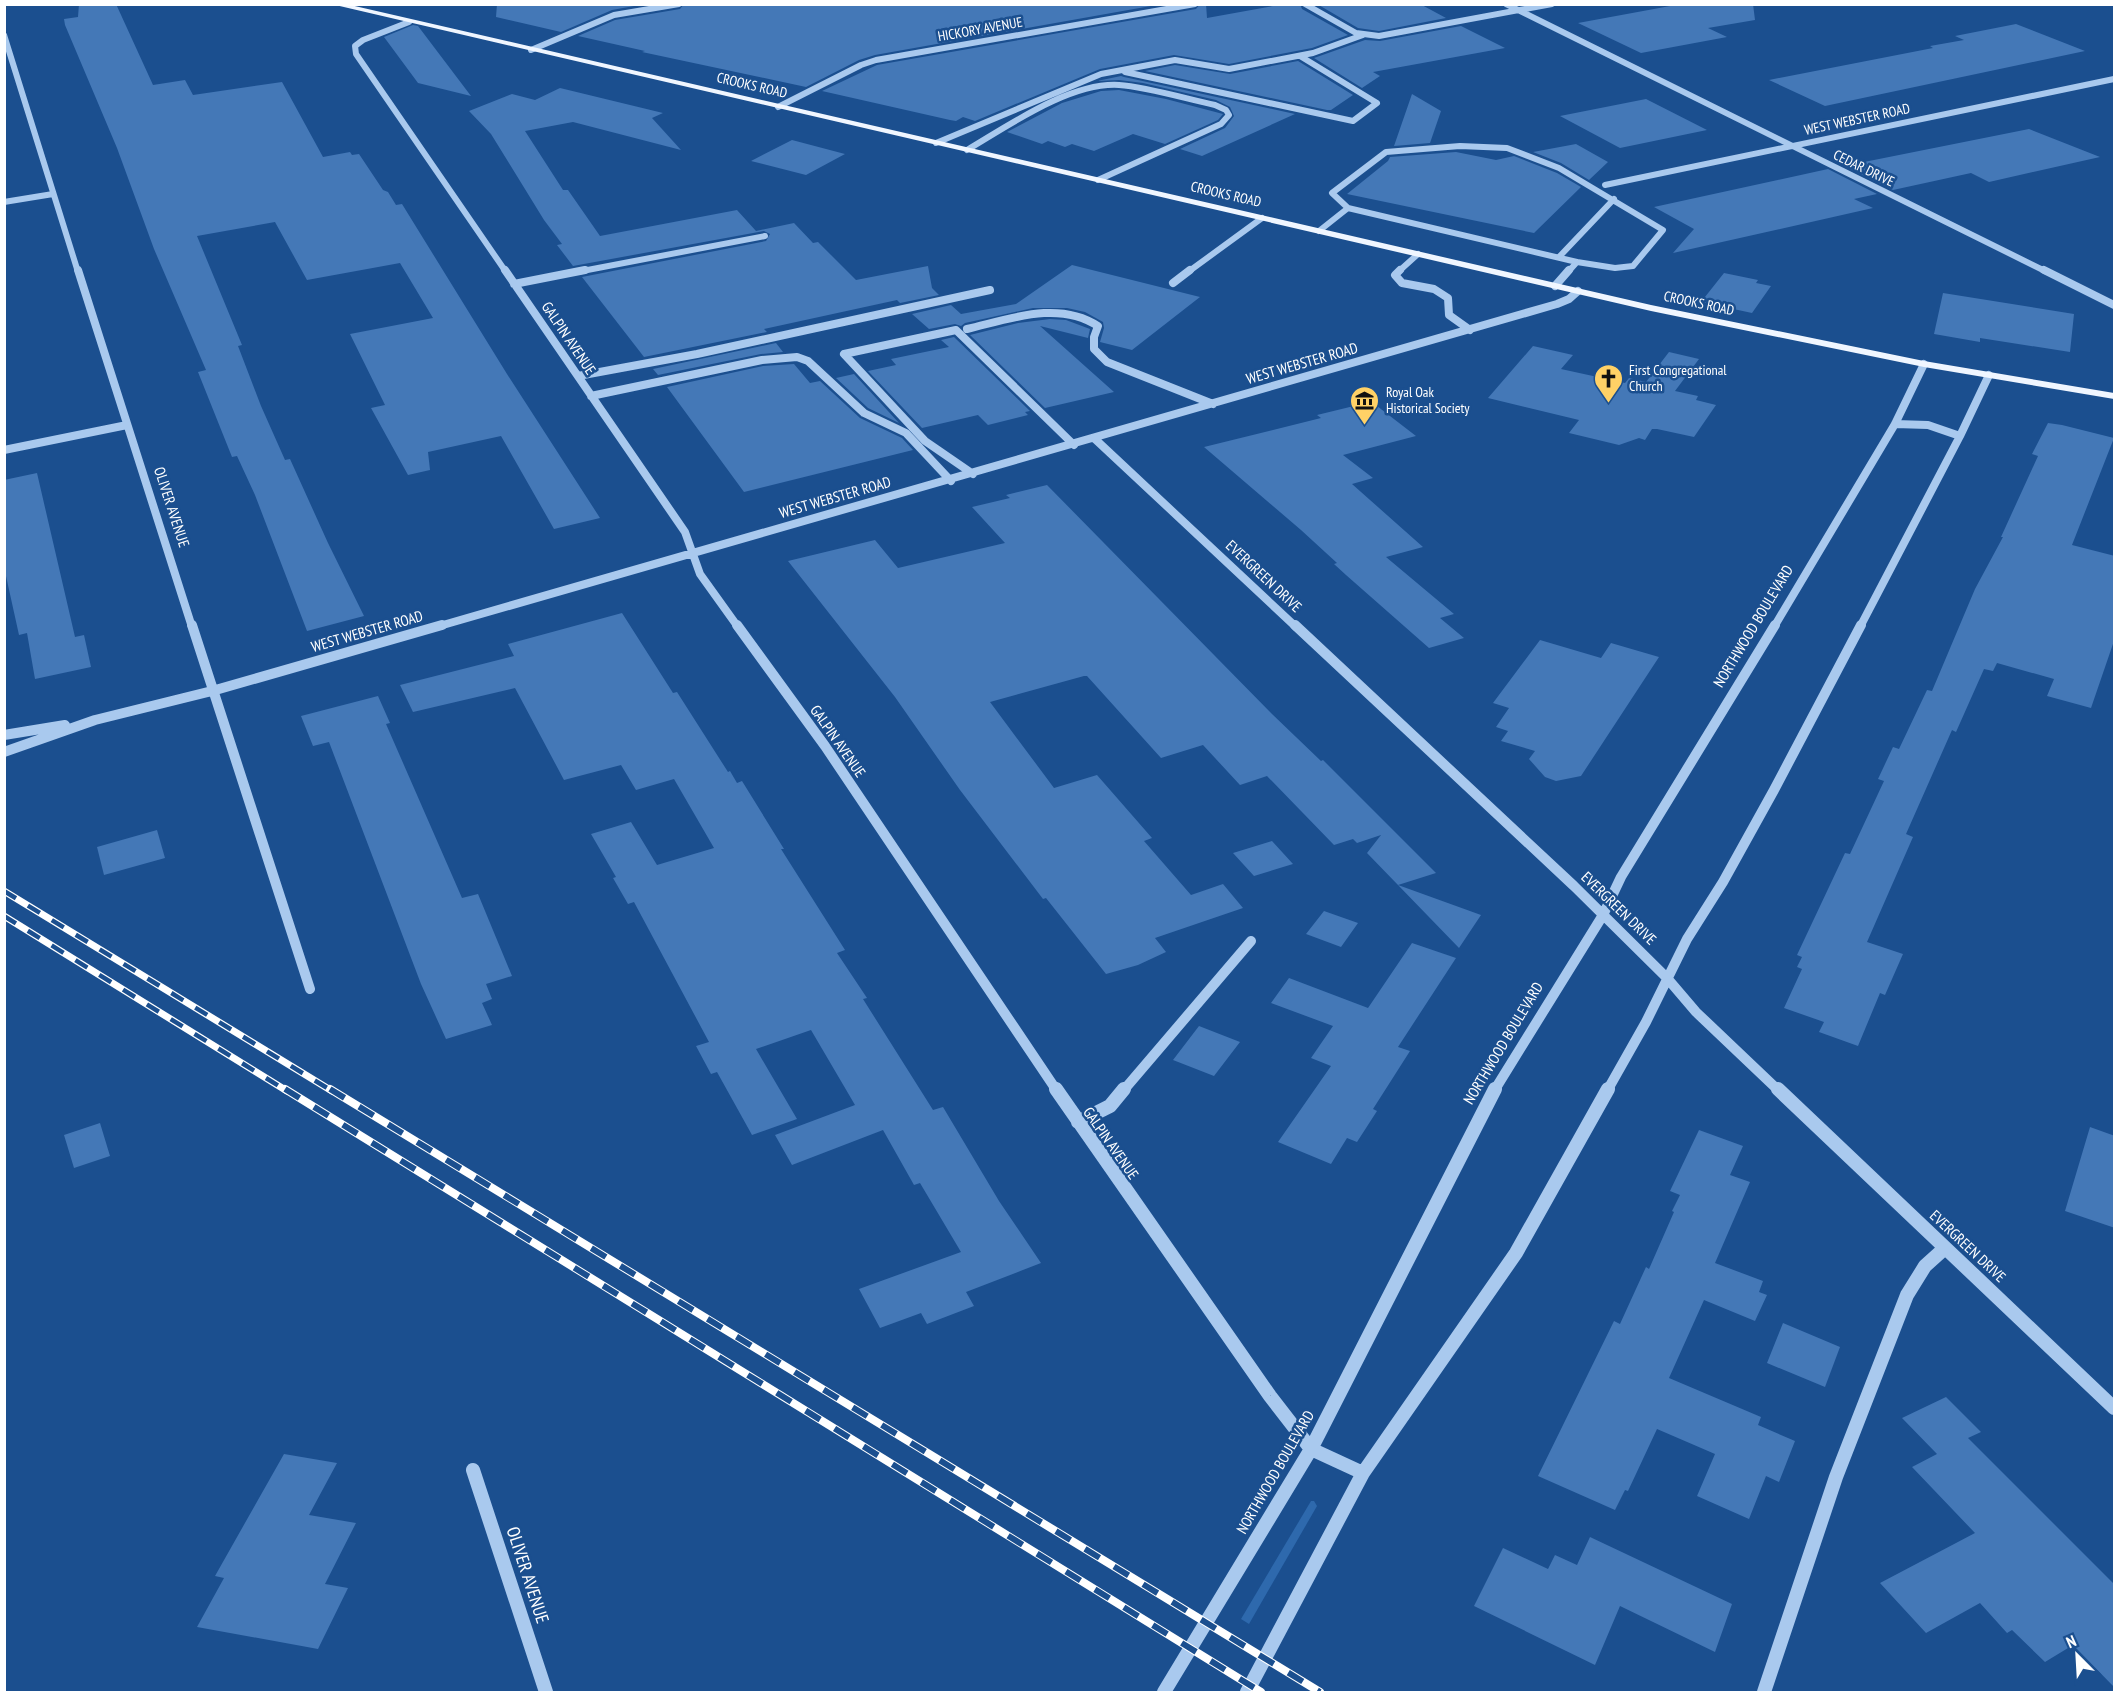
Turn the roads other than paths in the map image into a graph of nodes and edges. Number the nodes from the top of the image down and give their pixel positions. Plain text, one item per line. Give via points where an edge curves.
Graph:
1 (334, 4) edge
2 (679, 4) edge
3 (1195, 4) edge
4 (1305, 4) edge
5 (1506, 4) edge
6 (1552, 4) edge
7 (1518, 10) junction
8 (409, 22) junction
9 (4, 35) edge
10 (1363, 35) junction
11 (531, 50) junction
12 (1300, 56) junction
13 (1119, 70) junction
14 (2115, 79) edge
15 (778, 107) junction
16 (936, 143) junction
17 (1792, 146) junction
18 (967, 150) junction
19 (1098, 180) junction
20 (1605, 185) dead end
21 (53, 194) junction
22 (1614, 199) junction
23 (4, 202) edge
24 (1348, 208) junction
25 (1262, 218) junction
26 (1319, 231) junction
27 (765, 236) dead end
28 (1418, 254) junction
29 (1559, 257) junction
30 (1577, 262) junction
31 (1173, 283) dead end
32 (514, 284) junction
33 (1555, 286) junction
34 (990, 290) dead end
35 (1578, 291) junction
36 (2115, 305) edge
37 (968, 329) dead end
38 (1470, 330) junction
39 (1924, 364) junction
40 (1989, 375) junction
41 (578, 376) junction
42 (591, 396) junction
43 (2115, 396) edge
44 (1213, 404) junction
45 (1895, 424) junction
46 (127, 425) junction
47 (1960, 436) junction
48 (1095, 439) junction
49 (1074, 445) junction
50 (4, 450) edge
51 (973, 474) junction
52 (951, 480) junction
53 (692, 553) junction
54 (212, 691) junction
55 (95, 720) junction
56 (4, 735) edge
57 (4, 752) edge
58 (1603, 915) junction
59 (1251, 940) dead end
60 (1667, 978) junction
61 (310, 989) dead end
62 (1078, 1122) junction
63 (1945, 1248) junction
64 (2115, 1408) edge
65 (1311, 1449) junction
66 (473, 1470) dead end
67 (1363, 1473) junction
68 (546, 1692) edge
69 (1164, 1692) edge
70 (1247, 1692) edge
71 (1764, 1692) edge

1 - 8 main road, CROOKS ROAD
2 - 11 street via 615,15
3 - 15 street, HICKORY AVENUE via 876,60
4 - 10 street
5 - 7 street, CEDAR DRIVE
6 - 7 street
7 - 10 street via 1379,36
7 - 17 street, CEDAR DRIVE
8 - 11 main road, CROOKS ROAD
8 - 32 street, GALPIN AVENUE via 357,43 354,50
9 - 21 street, OLIVER AVENUE
10 - 12 street
11 - 15 main road, CROOKS ROAD
12 - 13 street via 1229,69 1175,60
12 - 13 street via 1377,103 1353,122
13 - 16 street via 1091,76
14 - 17 street, WEST WEBSTER ROAD
15 - 16 main road, CROOKS ROAD
16 - 18 main road, CROOKS ROAD
17 - 20 street, WEST WEBSTER ROAD
17 - 36 street, CEDAR DRIVE
18 - 19 main road, CROOKS ROAD
18 - 19 street via 1019,119 1108,84 1215,105 1229,115 1221,124
19 - 25 main road, CROOKS ROAD
21 - 23 street
21 - 46 street, OLIVER AVENUE
22 - 24 street via 1559,168 1507,148 1460,146 1386,152 1332,193
22 - 29 street
22 - 30 street via 1664,230 1633,266 1615,268
24 - 26 street
24 - 29 street
25 - 26 main road, CROOKS ROAD
25 - 31 street
26 - 28 main road, CROOKS ROAD
27 - 32 street
28 - 33 main road, CROOKS ROAD
28 - 38 street via 1395,275 1401,283 1434,290 1448,298 1449,315
29 - 30 street
30 - 33 street
32 - 41 street, GALPIN AVENUE
33 - 35 main road, CROOKS ROAD
34 - 41 street
35 - 38 street, WEST WEBSTER ROAD via 1557,304
35 - 39 main road, CROOKS ROAD
37 - 44 street via 1043,312 1062,311 1083,317 1098,326 1094,349 1107,362
38 - 44 street, WEST WEBSTER ROAD
39 - 40 main road, CROOKS ROAD
39 - 45 street, NORTHWOOD BOULEVARD
40 - 43 main road, CROOKS ROAD
40 - 47 street
41 - 42 street, GALPIN AVENUE
42 - 52 street via 762,360 797,357 808,361 864,413 906,433
42 - 53 street, GALPIN AVENUE via 685,532
44 - 48 street, WEST WEBSTER ROAD
45 - 47 street via 1934,425
45 - 58 street, NORTHWOOD BOULEVARD via 1621,877
46 - 50 street
46 - 54 street, OLIVER AVENUE
47 - 60 street via 1774,790
48 - 49 street, WEST WEBSTER ROAD
48 - 58 street, EVERGREEN DRIVE
49 - 51 street, WEST WEBSTER ROAD
49 - 51 street via 956,330 844,354 925,441
51 - 52 street, WEST WEBSTER ROAD
52 - 53 street, WEST WEBSTER ROAD
53 - 54 street, WEST WEBSTER ROAD
53 - 62 street, GALPIN AVENUE via 700,574 825,746
54 - 55 street, WEST WEBSTER ROAD
54 - 61 street, OLIVER AVENUE
55 - 56 street, WEST WEBSTER ROAD
55 - 57 street, WEST WEBSTER ROAD
58 - 60 street, EVERGREEN DRIVE
58 - 65 street, NORTHWOOD BOULEVARD via 1489,1099
59 - 62 street via 1110,1106
60 - 63 street, EVERGREEN DRIVE via 1696,1012
60 - 67 street via 1516,1253
62 - 65 street, GALPIN AVENUE
63 - 64 street, EVERGREEN DRIVE
63 - 71 street via 1925,1266 1907,1295 1836,1477
65 - 67 street, GALPIN AVENUE
65 - 69 street, NORTHWOOD BOULEVARD
66 - 68 street, OLIVER AVENUE
67 - 70 street

